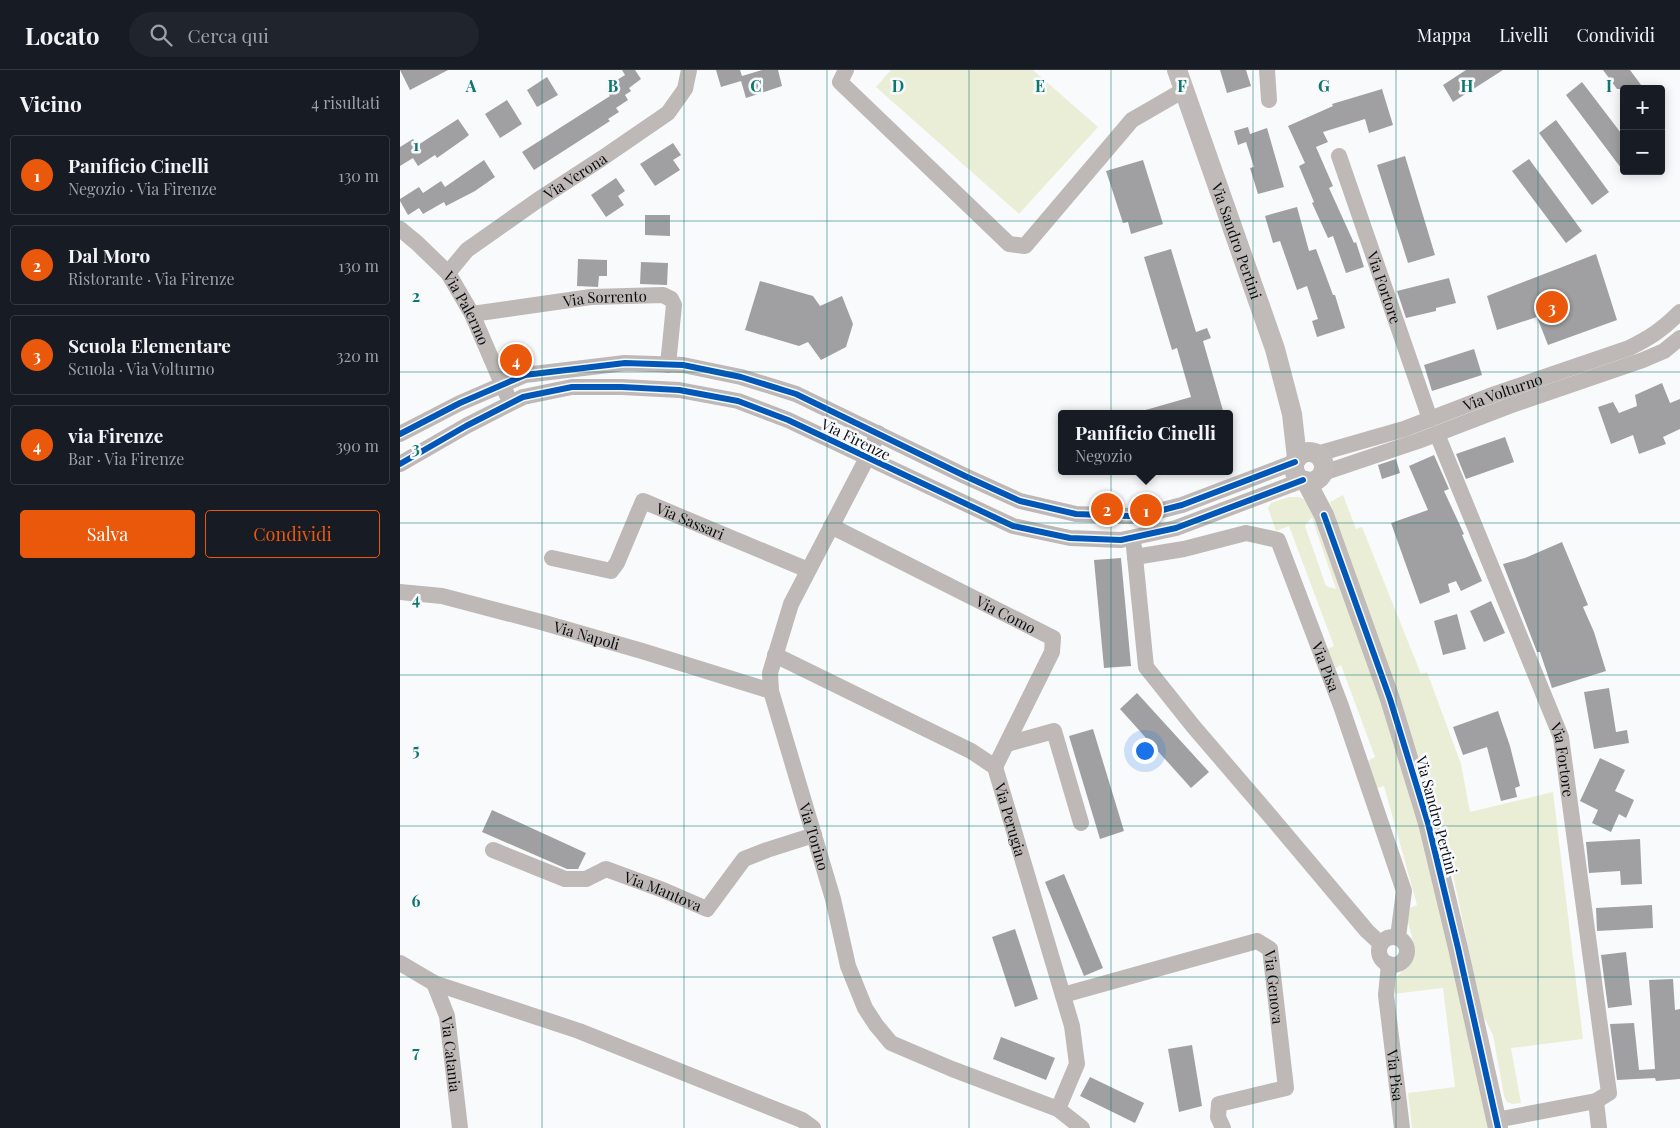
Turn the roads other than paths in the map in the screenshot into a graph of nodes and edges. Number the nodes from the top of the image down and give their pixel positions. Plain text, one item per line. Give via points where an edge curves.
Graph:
1 (689, 70) edge
2 (846, 70) edge
3 (1177, 70) edge
4 (1267, 70) edge
5 (1184, 90) junction
6 (1269, 100) dead end
7 (1339, 156) dead end
8 (400, 229) edge
9 (448, 273) junction
10 (1680, 312) edge
11 (472, 314) junction
12 (1665, 327) junction
13 (1680, 339) edge
14 (668, 365) junction
15 (503, 385) junction
16 (510, 404) junction
17 (1430, 419) junction
18 (878, 433) junction
19 (400, 434) edge
20 (1437, 434) junction
21 (866, 458) junction
22 (400, 464) edge
23 (1310, 467) junction
24 (831, 526) junction
25 (1133, 537) junction
26 (1135, 557) junction
27 (552, 558) dead end
28 (808, 570) junction
29 (400, 592) edge
30 (775, 655) junction
31 (771, 691) junction
32 (1007, 744) junction
33 (995, 768) junction
34 (1081, 822) dead end
35 (814, 835) junction
36 (493, 850) dead end
37 (1398, 937) junction
38 (1380, 944) junction
39 (400, 963) edge
40 (1388, 964) junction
41 (434, 983) junction
42 (1063, 995) junction
43 (1596, 1101) junction
44 (1058, 1109) junction
45 (1497, 1124) edge
46 (460, 1128) edge
47 (813, 1128) edge
48 (1082, 1128) edge
49 (1223, 1128) edge
50 (1402, 1128) edge
51 (1599, 1128) edge

1 - 9 street, Via Verona via 685,89 668,113 482,239 467,250
2 - 5 street via 840,82 1009,244 1025,246 1132,120
3 - 5 main road, Via Sandro Pertini
4 - 6 street
5 - 23 main road, Via Sandro Pertini via 1275,349
7 - 17 street, Via Fortore
8 - 9 street, Via Palermo
9 - 11 street, Via Palermo
10 - 12 street, Via Volturno
11 - 14 street, Via Sorrento via 591,297 663,296 671,299 674,305
11 - 15 street, Via Palermo
12 - 13 street
12 - 17 street, Via Volturno via 1629,348
13 - 20 street, Via Volturno via 1643,360
14 - 15 street, Via Firenze via 625,364 526,375
14 - 18 street, Via Firenze via 741,377 796,394
15 - 16 street, Via Palermo
15 - 19 street, Via Firenze
16 - 21 street, Via Firenze via 524,397 572,387 679,390 738,401 788,420
16 - 22 street, Via Firenze
17 - 23 street, Via Volturno
18 - 21 street, Via Torino
18 - 23 street, Via Firenze via 1020,501 1076,514 1147,514
20 - 23 street, Via Volturno
20 - 43 street, Via Fortore via 1561,736 1609,1093
21 - 24 street, Via Torino
21 - 25 street, Via Firenze via 1013,526 1070,538 1121,540
23 - 25 street, Via Firenze via 1176,528
23 - 45 main road, Via Sandro Pertini via 1324,516 1390,699 1428,823
24 - 28 street, Via Torino
24 - 32 street, Via Como via 1053,638 1052,652
25 - 26 street
26 - 37 street, Via Pisa via 1246,533 1278,540 1404,891
26 - 38 street via 1146,667
27 - 28 street, Via Sassari via 611,571 617,564 643,501
28 - 30 street, Via Torino via 791,604
29 - 31 street, Via Napoli via 442,596 541,622
30 - 31 street, Via Torino via 770,673
30 - 33 street, Via Perugia via 971,751
31 - 35 street, Via Torino
32 - 33 street, Via Como
32 - 34 street via 1054,731
33 - 42 street, Via Perugia
35 - 36 street, Via Mantova via 744,859 706,909 606,869 586,879 565,879
35 - 44 street, Via Torino via 848,966 865,1008 891,1043
37 - 38 street via 1388,937
37 - 40 street via 1406,943 1407,953 1402,962
38 - 40 street via 1379,954
39 - 41 street
40 - 50 street, Via Pisa via 1386,995
41 - 46 street, Via Catania via 447,1016
41 - 47 street via 579,1031 802,1120
42 - 44 street, Via Perugia via 1072,1026 1077,1064
42 - 49 street, Via Genova via 1256,941 1270,949 1286,1088 1219,1104 1218,1118
43 - 45 street
43 - 51 street
44 - 48 street, Via Torino

